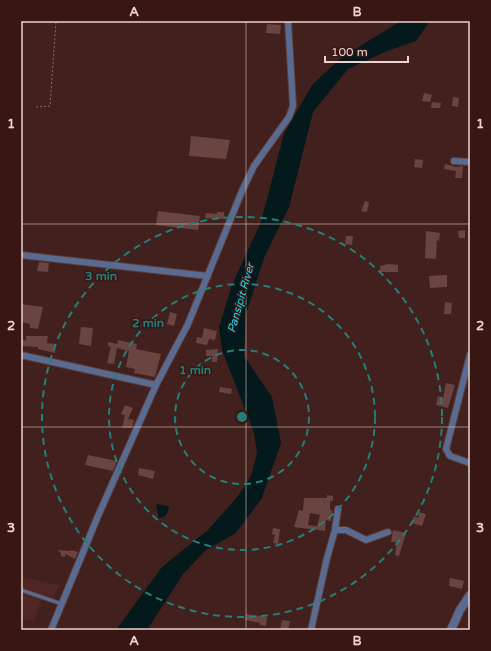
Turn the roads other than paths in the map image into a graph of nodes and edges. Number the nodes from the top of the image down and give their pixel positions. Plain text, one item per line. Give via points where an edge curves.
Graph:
1 (288, 21) edge
2 (454, 161) dead end
3 (470, 162) edge
4 (21, 255) edge
5 (208, 276) junction
6 (21, 355) edge
7 (470, 355) edge
8 (156, 385) junction
9 (470, 463) edge
10 (338, 510) dead end
11 (335, 530) junction
12 (388, 532) dead end
13 (21, 590) edge
14 (470, 595) edge
15 (62, 604) junction
16 (50, 630) edge
17 (311, 630) edge
18 (451, 630) edge

1 - 5 street via 293,106 289,117 254,166
2 - 3 street
4 - 5 street
5 - 8 street via 188,324
6 - 8 street
7 - 9 street via 446,449 450,456
8 - 15 street
10 - 11 street
11 - 12 street via 346,530 366,540
11 - 17 street
13 - 15 lane
14 - 18 street
15 - 16 street

